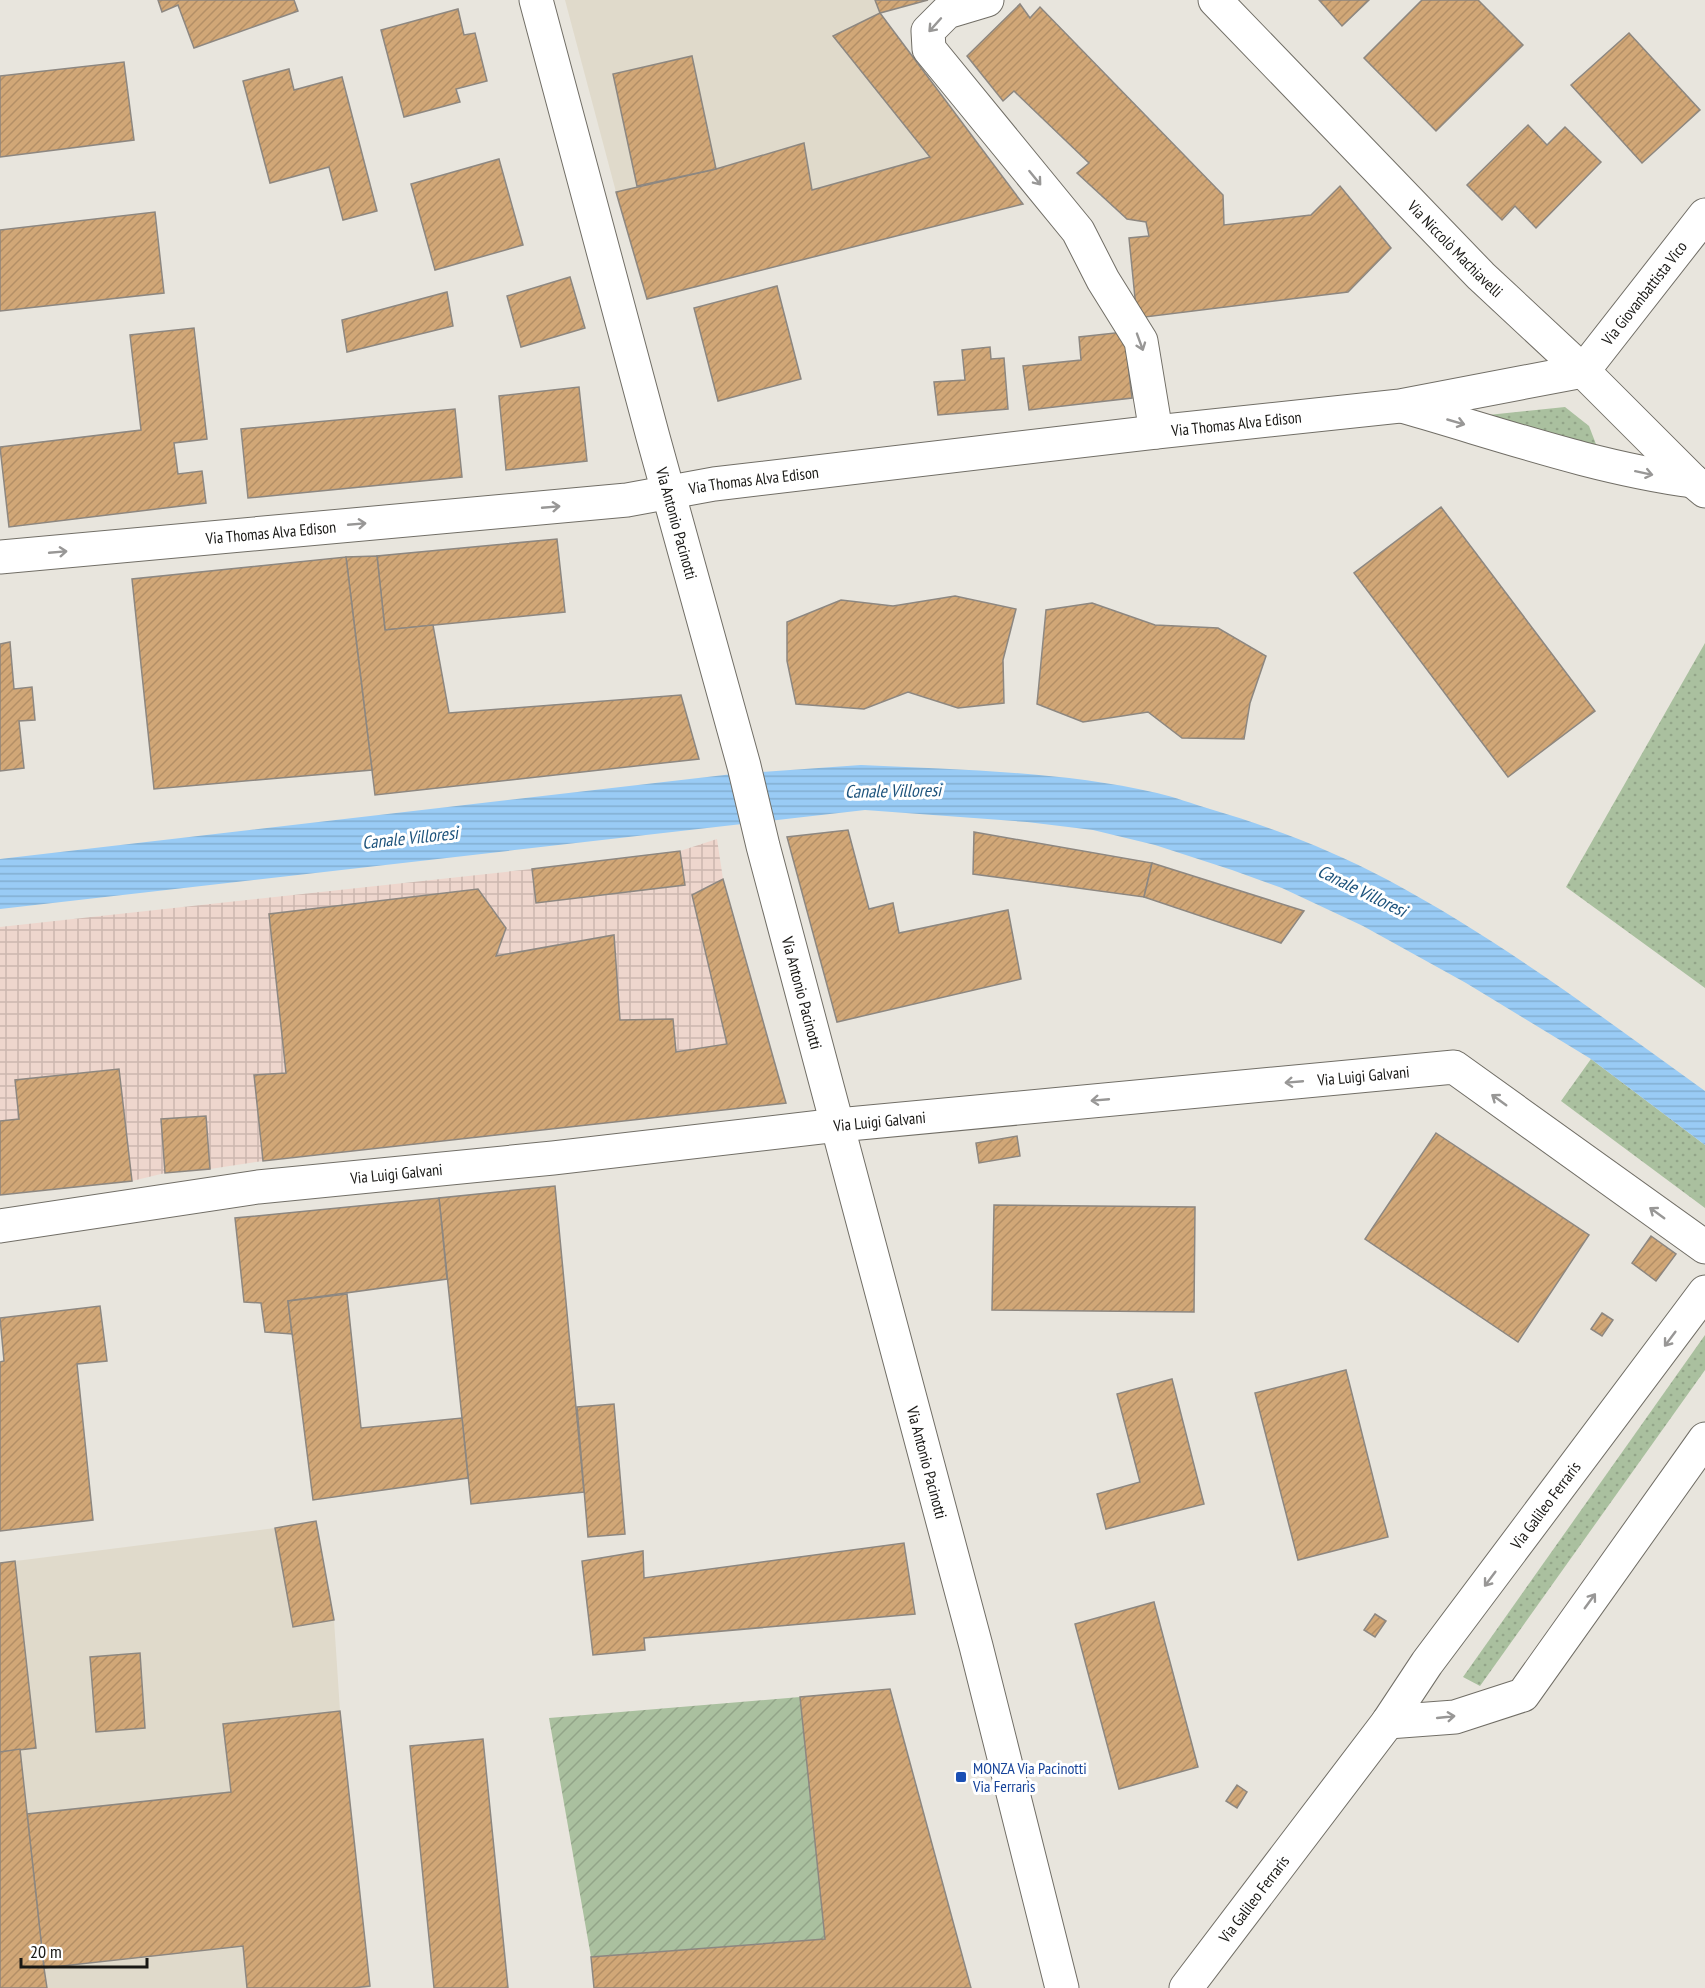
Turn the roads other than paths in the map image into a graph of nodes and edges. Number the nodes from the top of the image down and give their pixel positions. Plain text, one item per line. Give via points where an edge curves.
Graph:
1 (536, 0) edge
2 (987, 0) edge
3 (1215, 0) edge
4 (1705, 215) edge
5 (1583, 371) junction
6 (1400, 405) junction
7 (1156, 432) junction
8 (1699, 486) edge
9 (668, 492) junction
10 (0, 557) edge
11 (838, 1125) junction
12 (0, 1226) edge
13 (1705, 1247) edge
14 (1705, 1292) edge
15 (1705, 1439) edge
16 (1388, 1722) junction
17 (1062, 1988) edge
18 (1186, 1988) edge

1 - 9 street, Via Antonio Pacinotti
2 -> 7 street via 947,12 928,31 929,49 1078,231 1103,280 1142,341
3 - 5 street, Via Niccolò Machiavelli via 1481,276
4 - 5 street, Via Giovanbattista Vico
5 - 6 street, Via Thomas Alva Edison
5 - 8 street, Via Niccolò Machiavelli
6 - 7 street, Via Thomas Alva Edison
6 -> 8 street, Via Thomas Alva Edison via 1604,465
7 - 9 street, Via Thomas Alva Edison
10 -> 9 street, Via Thomas Alva Edison via 627,500
9 - 11 street, Via Antonio Pacinotti
11 - 12 street, Via Luigi Galvani via 258,1187
13 -> 11 street, Via Luigi Galvani via 1454,1067
11 - 17 street, Via Antonio Pacinotti
14 -> 16 street, Via Galileo Ferraris via 1427,1663
16 -> 15 street via 1455,1716 1523,1695
16 - 18 street, Via Galileo Ferraris

